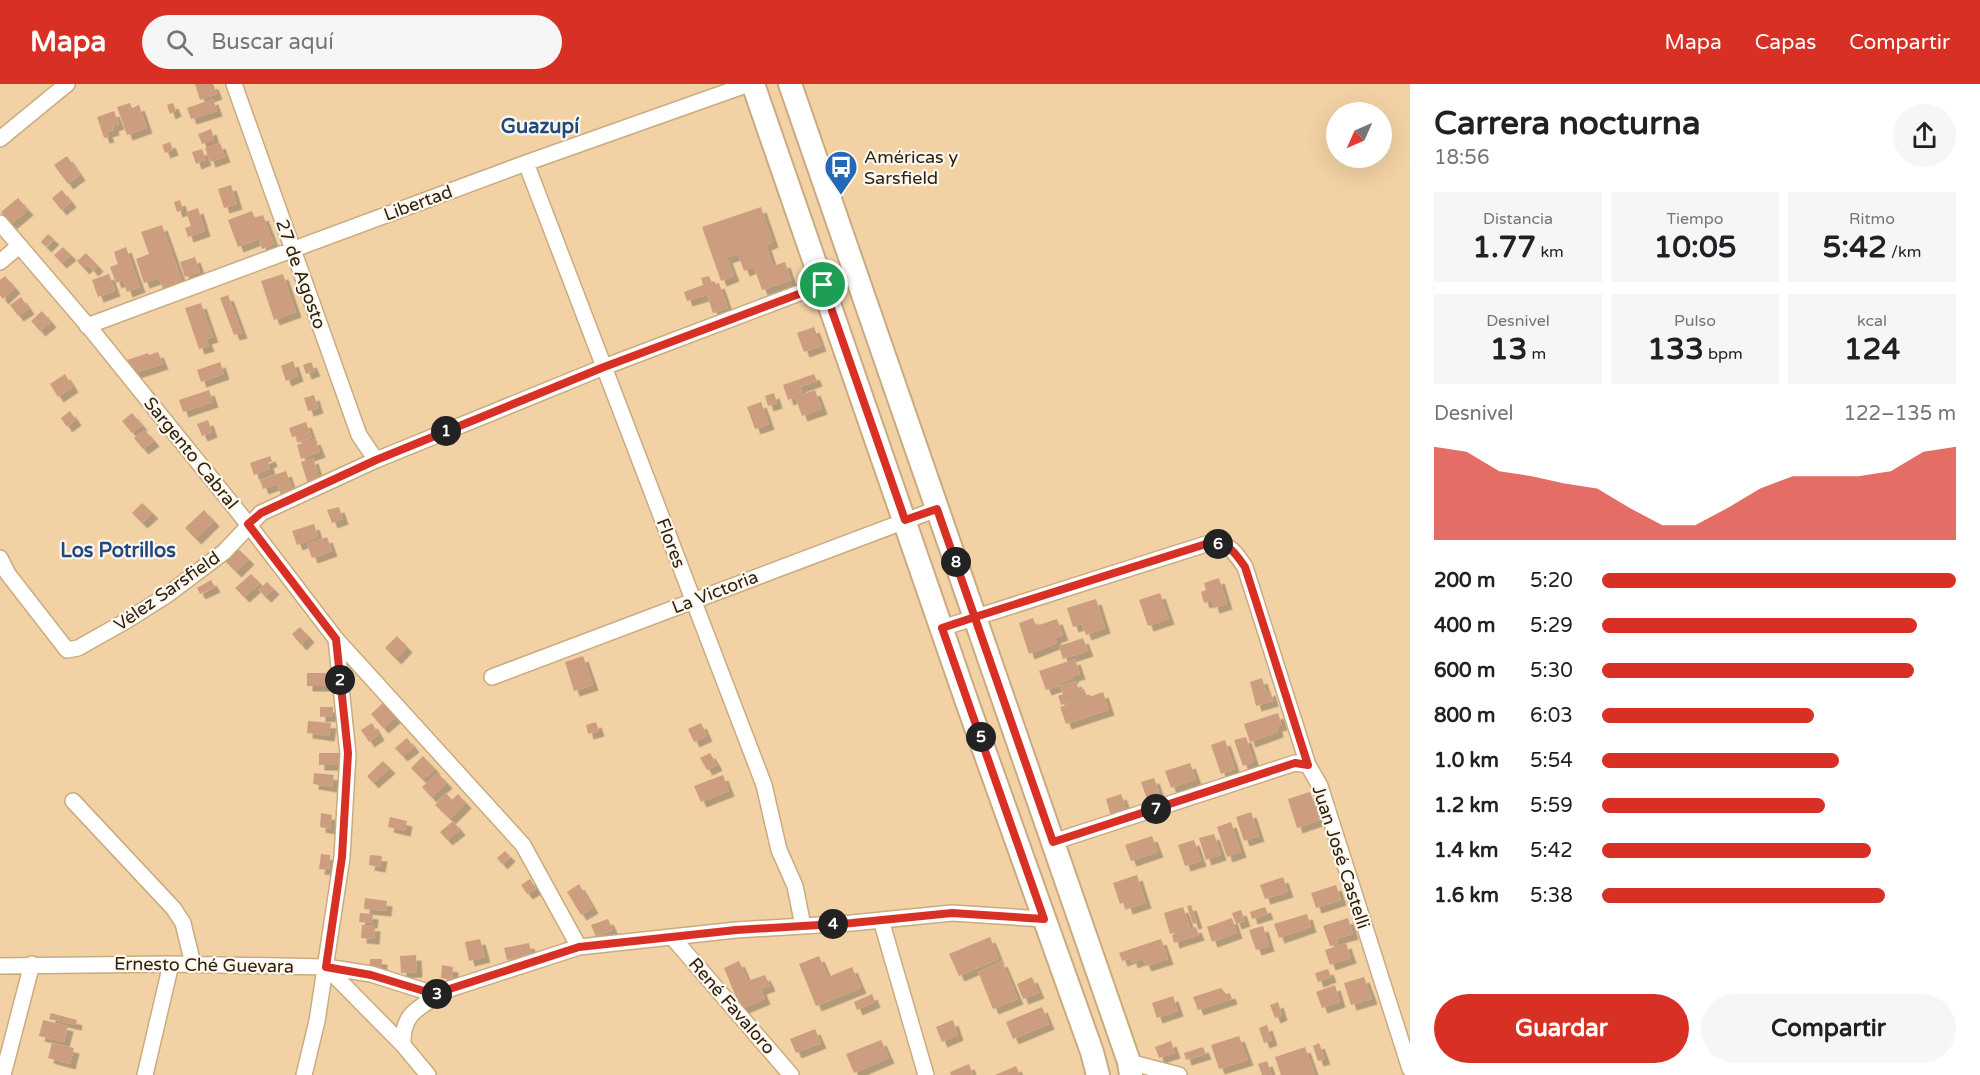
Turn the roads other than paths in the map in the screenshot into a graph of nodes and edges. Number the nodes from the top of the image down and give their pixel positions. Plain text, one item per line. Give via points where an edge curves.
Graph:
1 (67, 84) edge
2 (234, 84) edge
3 (751, 84) edge
4 (790, 84) edge
5 (0, 140) edge
6 (526, 163) junction
7 (0, 223) edge
8 (19, 246) junction
9 (292, 250) junction
10 (0, 262) edge
11 (823, 285) junction
12 (87, 326) junction
13 (604, 367) junction
14 (376, 460) junction
15 (937, 509) junction
16 (905, 520) junction
17 (248, 524) junction
18 (0, 558) edge
19 (693, 600) junction
20 (975, 617) junction
21 (942, 628) junction
22 (336, 639) junction
23 (492, 676) dead end
24 (1308, 765) junction
25 (73, 801) dead end
26 (1053, 842) junction
27 (1044, 919) junction
28 (881, 920) junction
29 (803, 926) junction
30 (673, 938) junction
31 (579, 947) junction
32 (32, 964) junction
33 (171, 964) junction
34 (193, 964) junction
35 (0, 966) edge
36 (326, 967) junction
37 (440, 994) junction
38 (403, 1045) junction
39 (1130, 1069) edge
40 (1410, 1069) edge
41 (3, 1075) edge
42 (145, 1075) edge
43 (304, 1075) edge
44 (428, 1075) edge
45 (791, 1075) edge
46 (926, 1075) edge
47 (1098, 1075) edge
48 (1179, 1075) edge

1 - 5 street
2 - 9 street, 27 de Agosto
3 - 6 street, Libertad
3 - 11 main road
4 - 15 main road
6 - 9 street, Libertad
6 - 13 street, Flores
7 - 8 street, Sargento Cabral
8 - 10 street
8 - 12 street, Sargento Cabral
9 - 12 street, Libertad
9 - 14 street, 27 de Agosto via 359,435
11 - 13 street, Vélez Sarsfield
11 - 16 main road
12 - 17 street, Sargento Cabral
13 - 14 street, Vélez Sarsfield
13 - 19 street, Flores
14 - 17 street, Vélez Sarsfield via 261,513
15 - 16 street, La Victoria
15 - 20 main road
16 - 19 street, La Victoria
16 - 21 main road
17 - 18 street, Vélez Sarsfield via 224,552 167,595 78,648 67,650
17 - 22 street, Sargento Cabral
19 - 23 street, La Victoria
19 - 29 street, Flores via 764,785
20 - 21 street
20 - 24 street, Juan José Castelli via 1206,544 1231,547 1245,567
20 - 26 main road
21 - 27 main road
22 - 31 street, Sargento Cabral via 523,845
22 - 36 street via 348,753 342,857
24 - 26 street via 1295,763
24 - 40 street, Juan José Castelli via 1320,786
25 - 34 street via 174,909 183,923
26 - 39 main road
27 - 28 street via 952,913
27 - 47 main road
28 - 29 street
28 - 46 street
29 - 30 street
30 - 31 street
30 - 45 street, René Favaloro
31 - 37 street
32 - 33 street, Ernesto Ché Guevara
32 - 35 street, Ernesto Ché Guevara
32 - 41 street
33 - 34 street, Ernesto Ché Guevara
33 - 42 street
34 - 36 street, Ernesto Ché Guevara
36 - 37 street, Ernesto Ché Guevara
36 - 38 street
36 - 43 street
37 - 38 street via 408,1018 402,1029
38 - 44 street
39 - 48 street

